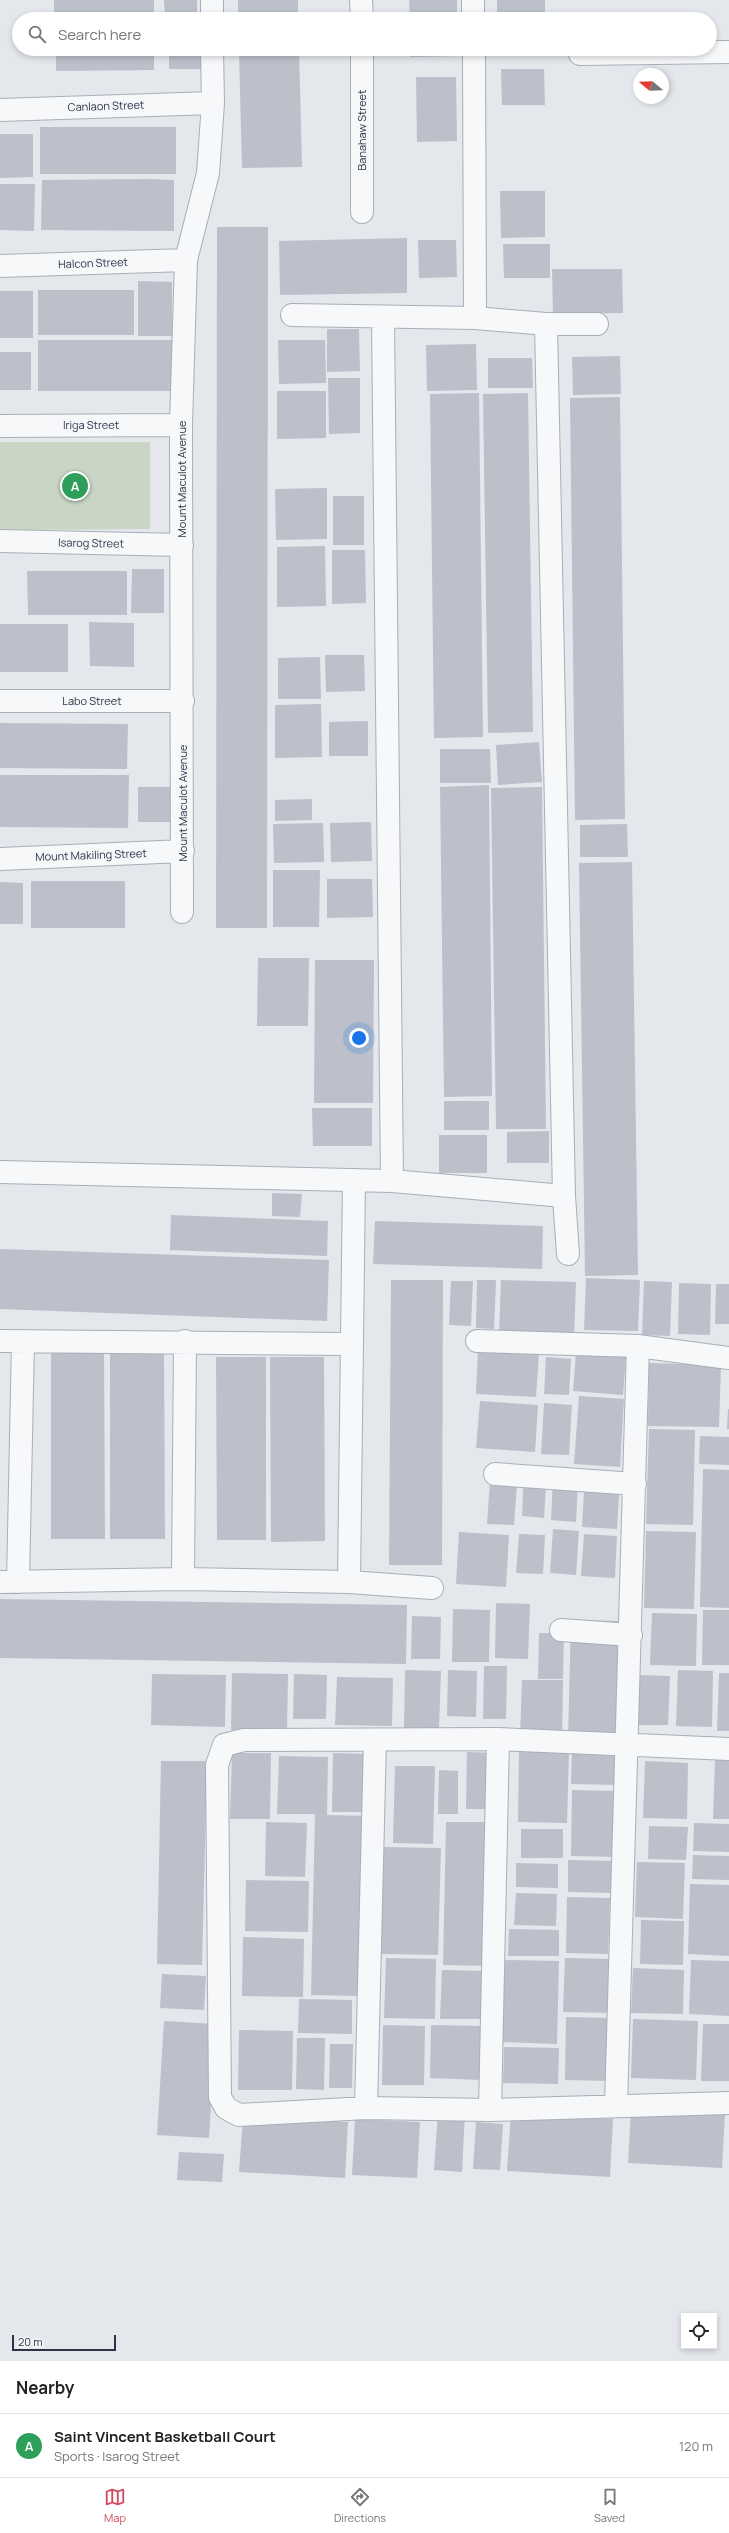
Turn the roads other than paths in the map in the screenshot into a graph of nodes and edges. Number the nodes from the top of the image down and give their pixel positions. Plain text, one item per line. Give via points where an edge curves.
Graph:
1 (212, 0) edge
2 (362, 0) edge
3 (473, 0) edge
4 (212, 12) edge
5 (362, 12) edge
6 (474, 12) edge
7 (717, 52) edge
8 (729, 52) edge
9 (212, 56) edge
10 (362, 56) edge
11 (474, 56) edge
12 (213, 103) junction
13 (0, 110) edge
14 (362, 212) dead end
15 (186, 260) junction
16 (0, 266) edge
17 (292, 315) dead end
18 (383, 317) junction
19 (475, 318) junction
20 (546, 324) junction
21 (598, 324) dead end
22 (181, 425) junction
23 (0, 426) edge
24 (0, 541) edge
25 (182, 545) junction
26 (0, 701) edge
27 (184, 701) junction
28 (183, 851) junction
29 (0, 859) edge
30 (182, 912) dead end
31 (0, 1172) edge
32 (354, 1180) junction
33 (392, 1181) junction
34 (564, 1196) junction
35 (568, 1254) dead end
36 (0, 1341) edge
37 (23, 1341) junction
38 (185, 1341) junction
39 (477, 1341) dead end
40 (351, 1344) junction
41 (638, 1346) junction
42 (729, 1358) edge
43 (495, 1474) dead end
44 (635, 1484) junction
45 (183, 1578) junction
46 (9, 1582) edge
47 (349, 1582) junction
48 (432, 1588) dead end
49 (560, 1630) dead end
50 (631, 1634) junction
51 (498, 1739) junction
52 (375, 1740) junction
53 (628, 1744) junction
54 (729, 1749) edge
55 (729, 2103) edge
56 (616, 2106) junction
57 (366, 2108) junction
58 (490, 2110) junction

1 - 4 street
2 - 5 street
3 - 6 street
7 - 8 street
9 - 12 street, Mount Maculot Avenue
10 - 14 street, Banahaw Street
11 - 19 street
12 - 13 street, Canlaon Street
12 - 15 street, Mount Maculot Avenue via 208,173
15 - 16 street, Halcon Street
15 - 22 street, Mount Maculot Avenue
17 - 18 street
18 - 19 street
18 - 33 street
19 - 20 street
20 - 21 street
20 - 34 street
22 - 23 street, Iriga Street
22 - 25 street, Mount Maculot Avenue
24 - 25 street, Isarog Street
25 - 27 street, Mount Maculot Avenue
26 - 27 street, Labo Street
27 - 28 street, Mount Maculot Avenue
28 - 29 street, Mount Makiling Street
28 - 30 street, Mount Maculot Avenue
31 - 32 street
32 - 33 street
32 - 40 street
33 - 34 street
34 - 35 street
36 - 37 street
37 - 38 street
37 - 46 street
38 - 40 street
38 - 45 street
39 - 41 street
40 - 47 street
41 - 42 street
41 - 44 street
43 - 44 street
44 - 50 street
45 - 46 street
45 - 47 street
47 - 48 street
49 - 50 street
50 - 53 street
51 - 52 street
51 - 53 street
51 - 58 street
52 - 57 street
52 - 57 street via 244,1740 224,1745 217,1765 220,2097 226,2108 239,2115
53 - 54 street
53 - 56 street
55 - 56 street
56 - 58 street
57 - 58 street

